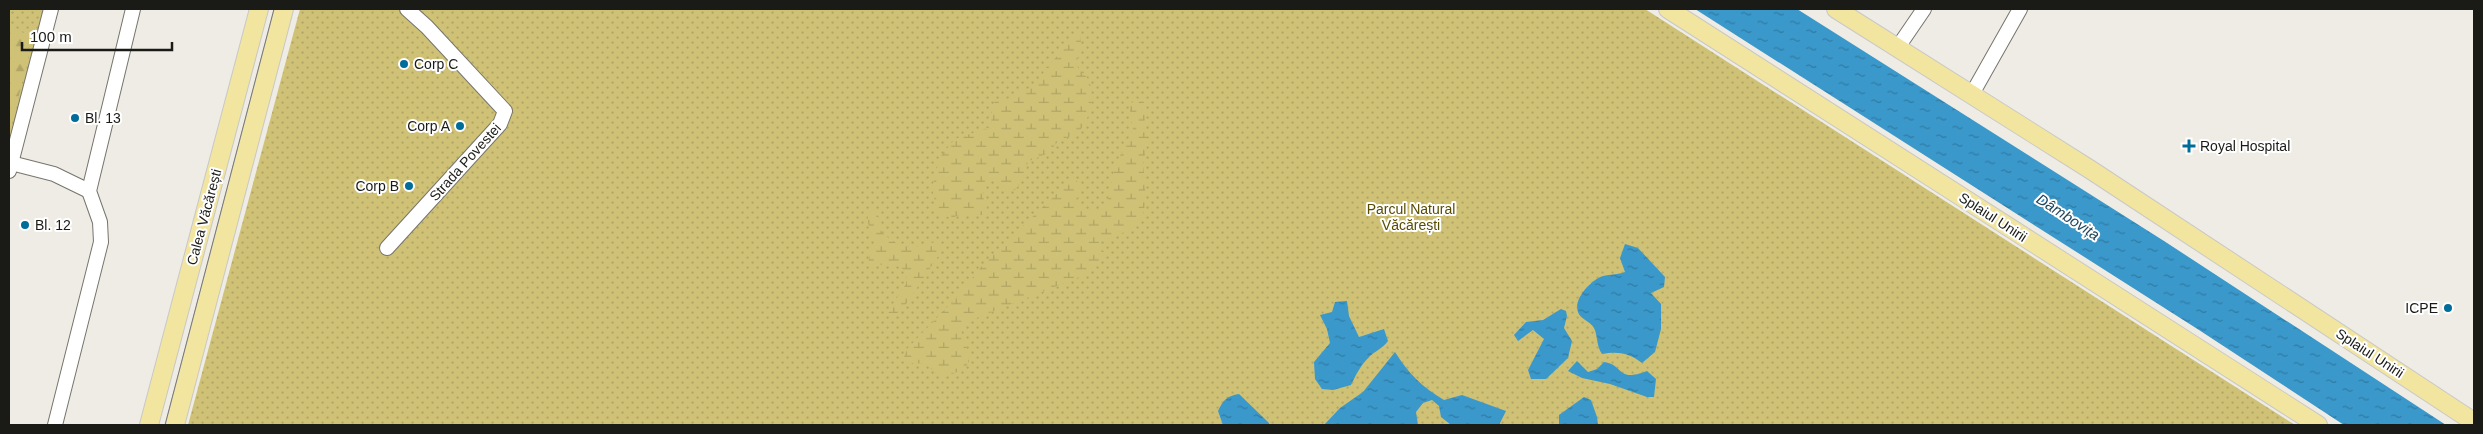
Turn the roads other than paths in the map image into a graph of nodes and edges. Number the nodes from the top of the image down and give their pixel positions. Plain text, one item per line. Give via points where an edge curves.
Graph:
1 (51, 9) edge
2 (133, 9) edge
3 (258, 9) edge
4 (284, 9) edge
5 (407, 9) edge
6 (1668, 9) edge
7 (1836, 9) edge
8 (1924, 9) edge
9 (2020, 9) edge
10 (1898, 48) junction
11 (1972, 94) junction
12 (10, 167) edge
13 (89, 191) junction
14 (387, 248) dead end
15 (2474, 422) edge
16 (55, 425) edge
17 (149, 425) edge
18 (175, 425) edge
19 (2318, 425) edge

1 - 12 street
2 - 13 street
3 - 17 main road, Calea Văcărești
4 - 18 main road, Calea Văcărești
5 - 14 street, Strada Povestei via 504,111 500,124
6 - 19 main road, Splaiul Unirii
7 - 10 main road, Splaiul Unirii
8 - 10 street
9 - 11 street
10 - 11 main road, Splaiul Unirii
11 - 15 main road, Splaiul Unirii
12 - 13 street via 54,174
13 - 16 street via 100,222 101,242

